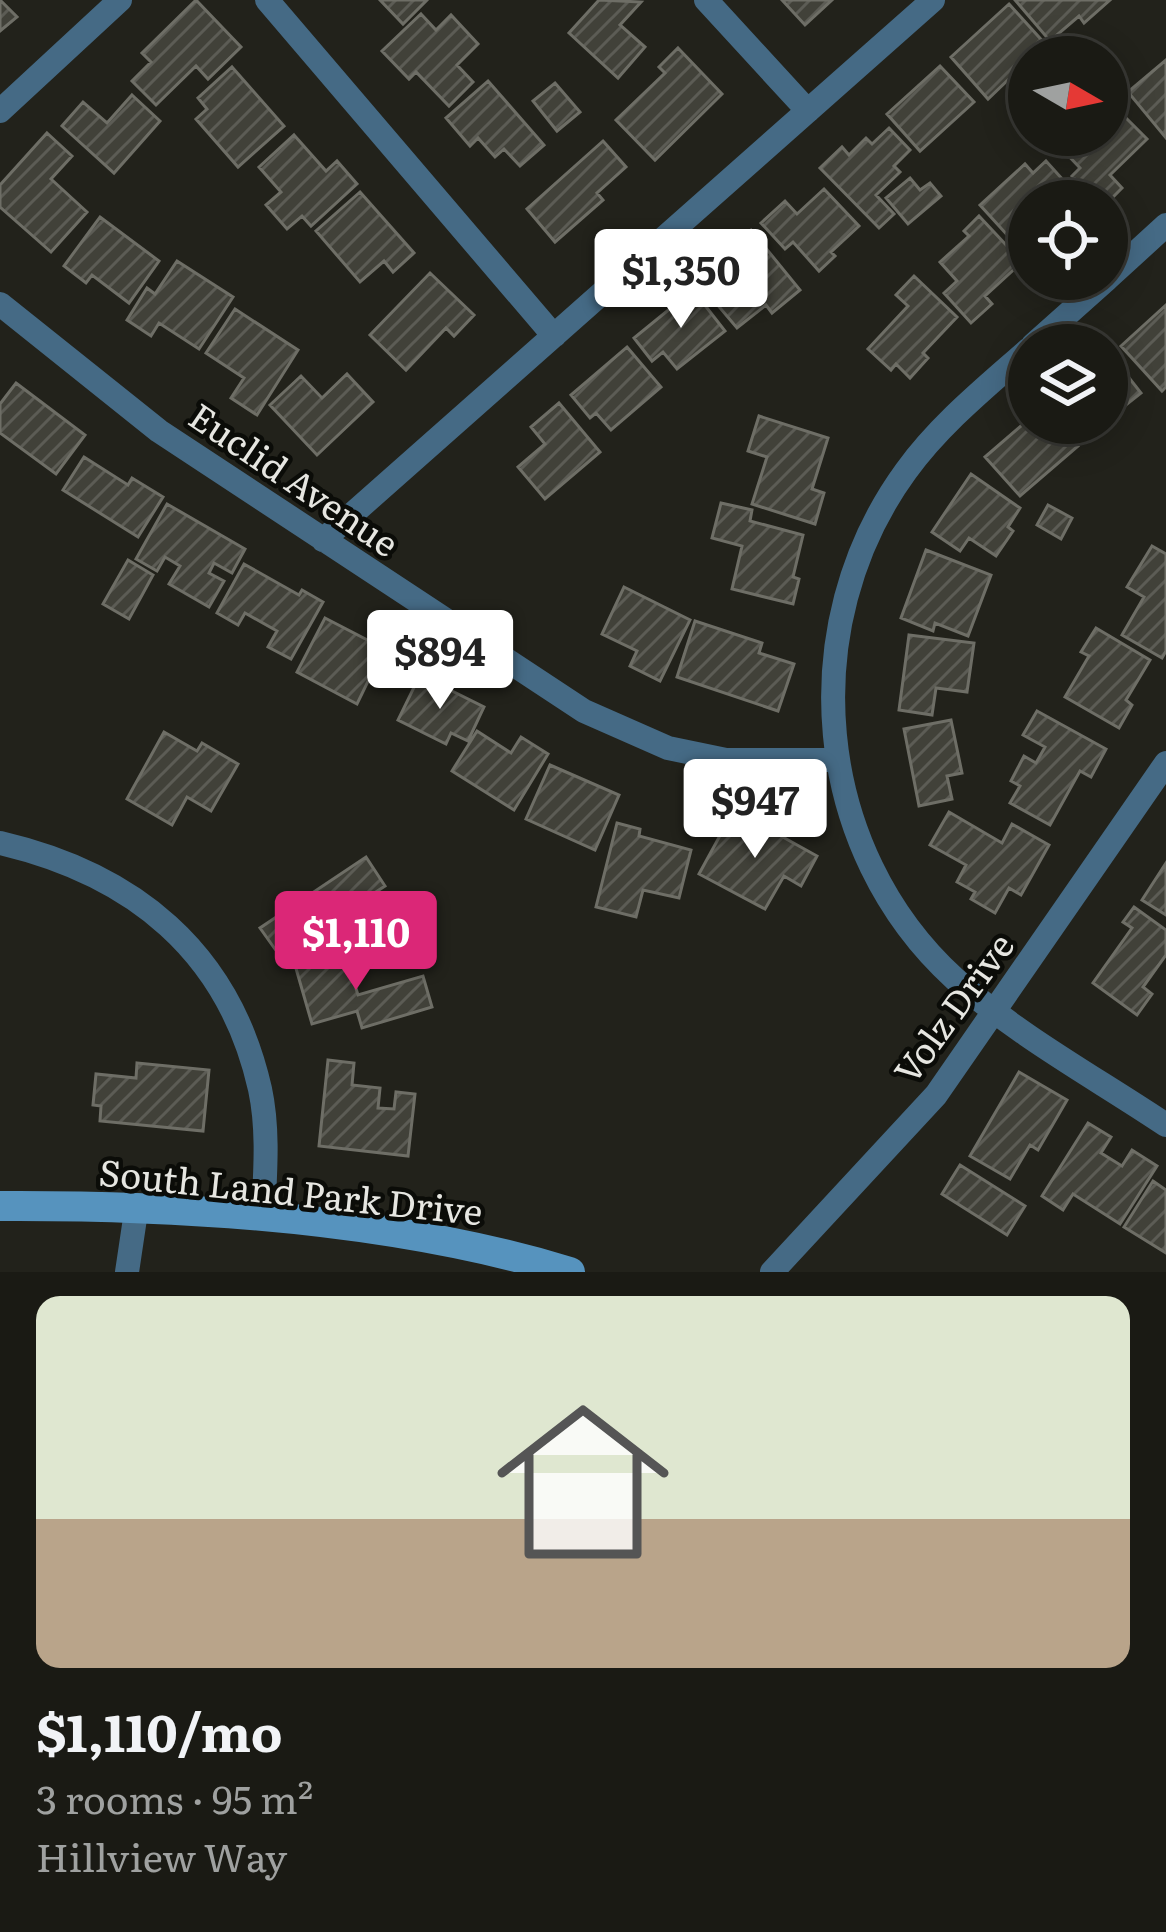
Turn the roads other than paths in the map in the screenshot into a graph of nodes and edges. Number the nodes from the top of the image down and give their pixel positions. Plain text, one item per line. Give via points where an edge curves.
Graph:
1 (120, 0) edge
2 (267, 0) edge
3 (706, 0) edge
4 (933, 0) edge
5 (808, 110) junction
6 (0, 111) edge
7 (1166, 225) edge
8 (1128, 260) edge
9 (1084, 300) edge
10 (0, 304) edge
11 (1057, 324) edge
12 (554, 336) junction
13 (1008, 368) edge
14 (323, 540) junction
15 (836, 760) junction
16 (1166, 763) edge
17 (0, 843) edge
18 (995, 1011) junction
19 (1166, 1125) edge
20 (137, 1205) junction
21 (0, 1206) edge
22 (263, 1218) junction
23 (127, 1272) edge
24 (570, 1272) edge
25 (772, 1272) edge

1 - 6 street
2 - 12 street
3 - 5 street
4 - 5 street
5 - 12 street
7 - 8 street
9 - 11 street
10 - 14 street, Euclid Avenue via 159,431
12 - 14 street
13 - 15 street via 906,470 855,564 834,655
14 - 15 street, Euclid Avenue via 619,729 726,760
15 - 18 street via 853,825 902,920
16 - 18 street, Volz Drive
17 - 22 street via 118,886 205,965 231,1006 261,1092
18 - 19 street
18 - 25 street, Volz Drive via 921,1113
20 - 21 street, South Land Park Drive
20 - 22 street, South Land Park Drive
20 - 23 street
22 - 24 street, South Land Park Drive via 442,1240

